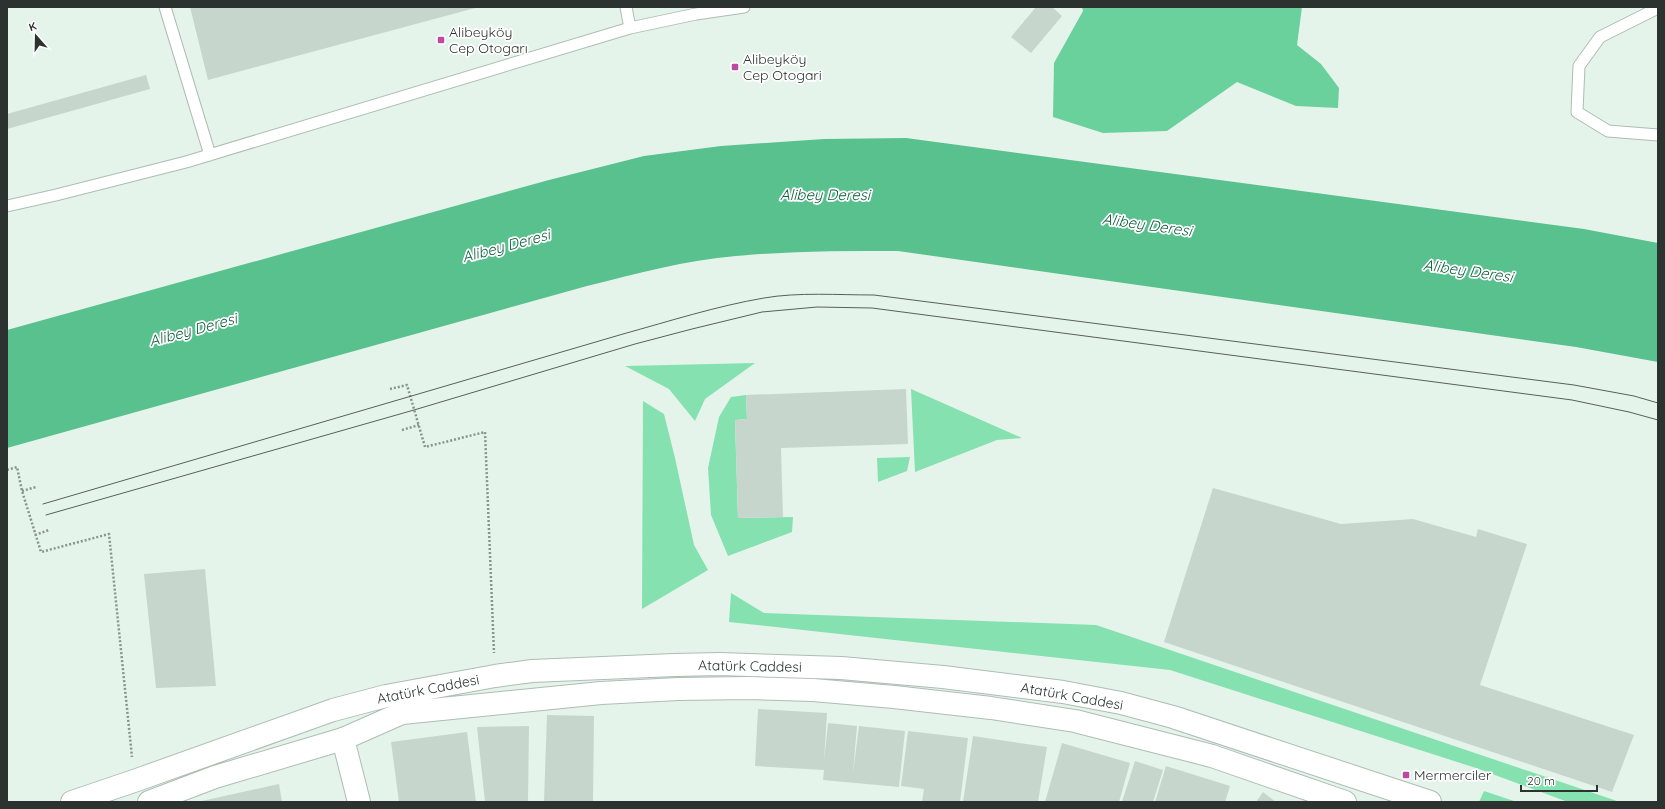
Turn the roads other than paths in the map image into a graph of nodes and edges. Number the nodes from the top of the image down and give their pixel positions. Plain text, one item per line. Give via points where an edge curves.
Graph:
1 (165, 7) edge
2 (626, 7) edge
3 (744, 7) edge
4 (1658, 8) edge
5 (630, 28) junction
6 (1658, 135) edge
7 (210, 155) junction
8 (7, 206) edge
9 (333, 710) junction
10 (343, 739) junction
11 (72, 802) edge
12 (149, 802) edge
13 (359, 802) edge
14 (1344, 802) edge
15 (1430, 802) edge

1 - 7 lane
2 - 5 lane
3 - 5 lane
4 - 6 lane via 1600,37 1579,66 1577,112 1608,131
5 - 7 lane
7 - 8 lane
9 - 10 main road
9 - 11 main road, Atatürk Caddesi
9 - 15 main road, Atatürk Caddesi via 386,696 532,671 720,664 841,668 943,676 1063,692 1121,703 1173,717
10 - 12 main road, Atatürk Caddesi via 215,777
10 - 13 main road
10 - 14 main road, Atatürk Caddesi via 402,713 511,701 678,689 813,690 984,707 1075,721 1212,756

